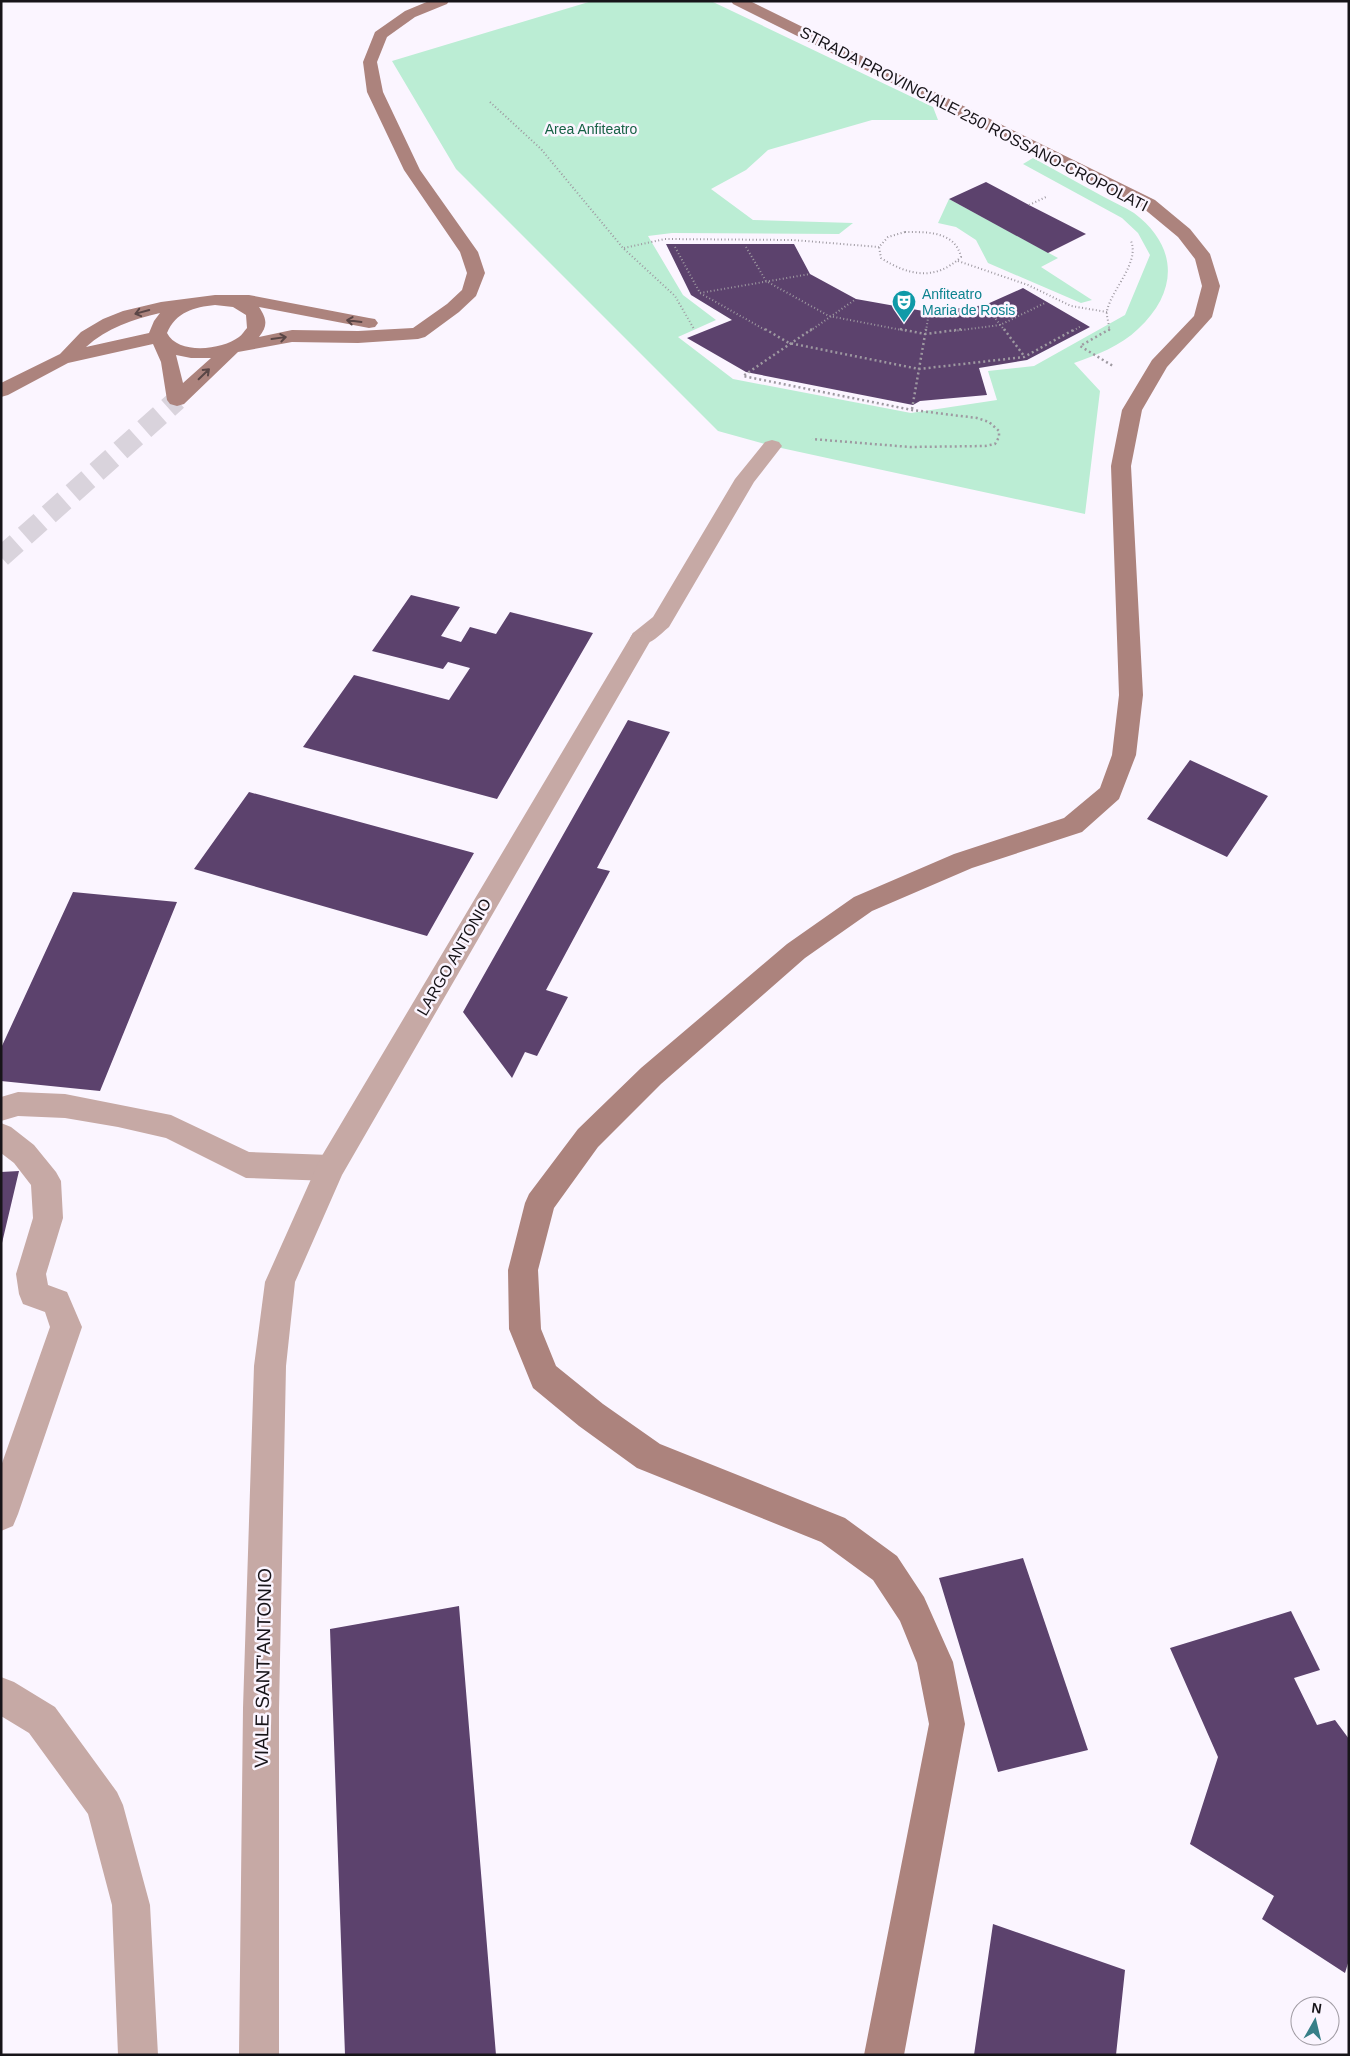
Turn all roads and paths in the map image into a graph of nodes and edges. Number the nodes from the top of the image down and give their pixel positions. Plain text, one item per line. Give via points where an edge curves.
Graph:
1 (442, 1) edge
2 (738, 1) edge
3 (490, 102) dead end
4 (1054, 193) dead end
5 (1029, 204) dead end
6 (1130, 240) dead end
7 (675, 247) dead end
8 (746, 247) dead end
9 (879, 247) junction
10 (623, 248) junction
11 (958, 261) junction
12 (810, 274) dead end
13 (766, 281) junction
14 (700, 293) junction
15 (856, 299) dead end
16 (211, 300) junction
17 (1045, 303) dead end
18 (985, 305) dead end
19 (453, 308) junction
20 (929, 312) dead end
21 (1108, 312) junction
22 (829, 316) junction
23 (1000, 325) junction
24 (1080, 326) dead end
25 (694, 329) dead end
26 (925, 334) junction
27 (159, 337) junction
28 (789, 343) junction
29 (232, 348) junction
30 (1024, 357) junction
31 (61, 359) junction
32 (919, 368) junction
33 (1147, 384) junction
34 (1, 391) edge
35 (912, 410) junction
36 (772, 446) joint
37 (1, 1109) edge
38 (1, 1136) edge
39 (330, 1168) junction
40 (280, 1282) joint
41 (1, 1514) edge
42 (1, 1696) edge
43 (138, 2055) edge
44 (259, 2055) edge
45 (884, 2055) edge

1 - 19 main road via 410,14 380,34 370,62 375,92 412,170 469,252 476,273 470,292
2 - 33 main road, STRADA PROVINCIALE 250 ROSSANO-CROPOLATI via 1149,204 1184,233 1204,258 1211,286 1203,317 1160,364
3 - 10 path via 541,149
4 - 5 path
6 - 21 path via 1134,248 1130,264
7 - 14 path
8 - 13 path
9 - 10 path via 793,240 665,239
9 - 11 path via 881,258 894,268 914,273 935,273 952,267
9 - 11 path via 888,237 905,232 926,232 945,237 958,246 961,257
10 - 25 path via 675,296
11 - 21 path via 1028,285 1071,306
12 - 13 path
13 - 14 path
13 - 22 path
14 - 28 path
15 - 22 path
19 -> 16 main road via 384,325 347,321 275,303
16 - 27 main road via 193,303 169,314 158,329
16 - 29 main road via 242,304 257,317 253,334
16 -> 31 main road via 163,307 118,320 98,328
17 - 23 path
18 - 23 path
29 -> 19 main road via 292,336 376,337 418,333
20 - 26 path
21 - 33 path via 1110,330 1080,346
22 - 26 path
22 - 28 path
23 - 26 path
23 - 30 path
24 - 30 path
26 - 32 path
27 - 29 main road via 172,350 185,353
27 -> 29 main road via 170,362 177,400
27 - 31 main road
28 - 32 path
28 - 35 path via 743,376
30 - 32 path
31 - 34 main road
32 - 35 path
33 - 45 main road, STRADA PROVINCIALE 250 ROSSANO-CROPOLATI via 1132,410 1121,466 1130,696 1124,755 1110,793 1073,825 963,862 863,904 796,951 651,1076 588,1138 540,1204 523,1270 525,1329 544,1377 649,1456 833,1530 884,1568 912,1609 935,1662 947,1724
35 - 36 path via 977,418 989,422 999,437 994,444 985,446 910,447 814,440 788,434
36 - 39 street, LARGO ANTONIO via 745,479 661,622 641,638
37 - 39 street via 18,1104 65,1106 118,1115 171,1127 246,1165
38 - 41 street via 24,1154 46,1181 48,1218 31,1274 34,1294 56,1302 66,1327
39 - 40 street, LARGO ANTONIO
40 - 44 street, VIALE SANT'ANTONIO via 270,1366 262,1708
42 - 43 street via 42,1720 104,1805 132,1905

